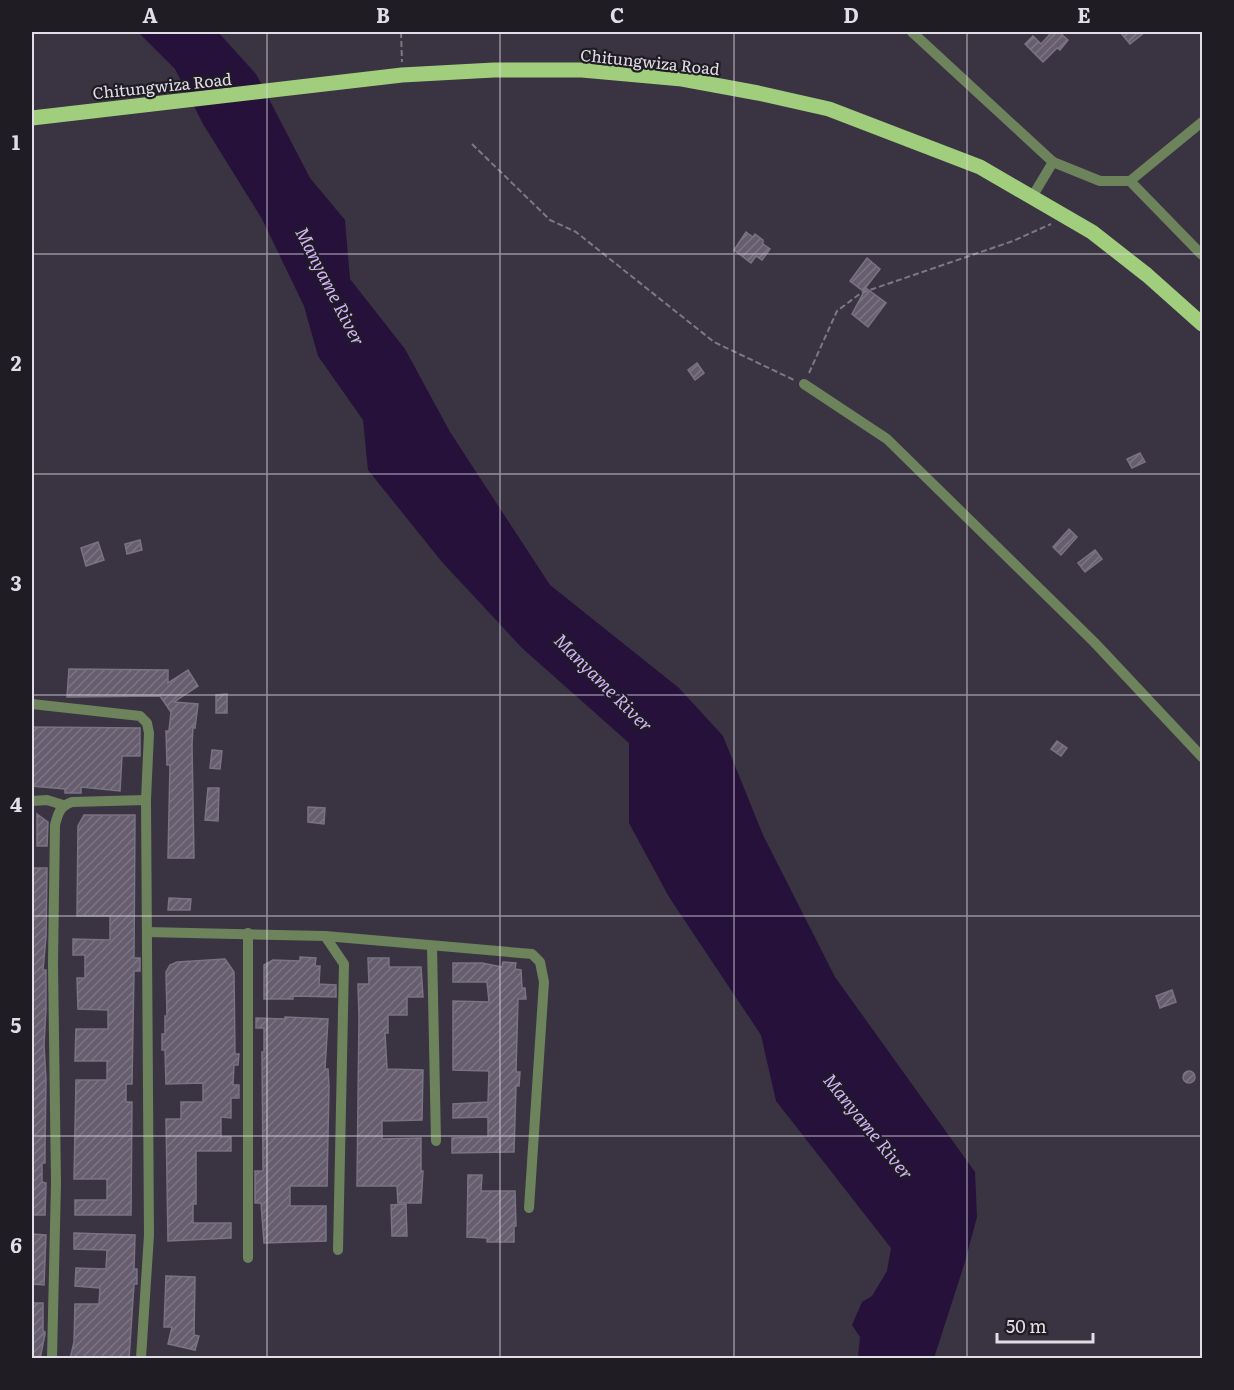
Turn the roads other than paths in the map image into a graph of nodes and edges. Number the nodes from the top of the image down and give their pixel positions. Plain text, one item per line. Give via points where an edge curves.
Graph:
1 (912, 32) edge
2 (32, 118) edge
3 (1203, 122) edge
4 (1053, 162) junction
5 (1130, 181) junction
6 (1032, 197) junction
7 (1203, 255) edge
8 (1203, 324) edge
9 (804, 384) road end
10 (32, 704) edge
11 (1203, 757) edge
12 (146, 800) junction
13 (32, 801) edge
14 (63, 805) junction
15 (147, 932) junction
16 (248, 933) junction
17 (325, 936) junction
18 (432, 946) junction
19 (436, 1141) dead end
20 (529, 1208) dead end
21 (338, 1250) dead end
22 (248, 1258) dead end
23 (52, 1359) edge
24 (141, 1359) edge

1 - 4 street
2 - 6 main road, Chitungwiza Road via 402,75 582,70 682,79 829,109 980,167
3 - 5 street
4 - 5 street via 1100,181
4 - 6 street
5 - 7 street
6 - 8 main road, Chitungwiza Road via 1092,232
9 - 11 street via 887,439 1094,642
10 - 12 street via 140,716 149,733
12 - 14 street
12 - 15 street
13 - 14 street
14 - 23 street via 55,825 56,1183
15 - 16 street
15 - 24 street via 150,1235
16 - 17 street
16 - 22 street
17 - 18 street
17 - 21 street via 344,964
18 - 19 street
18 - 20 street via 532,954 540,962 544,982

